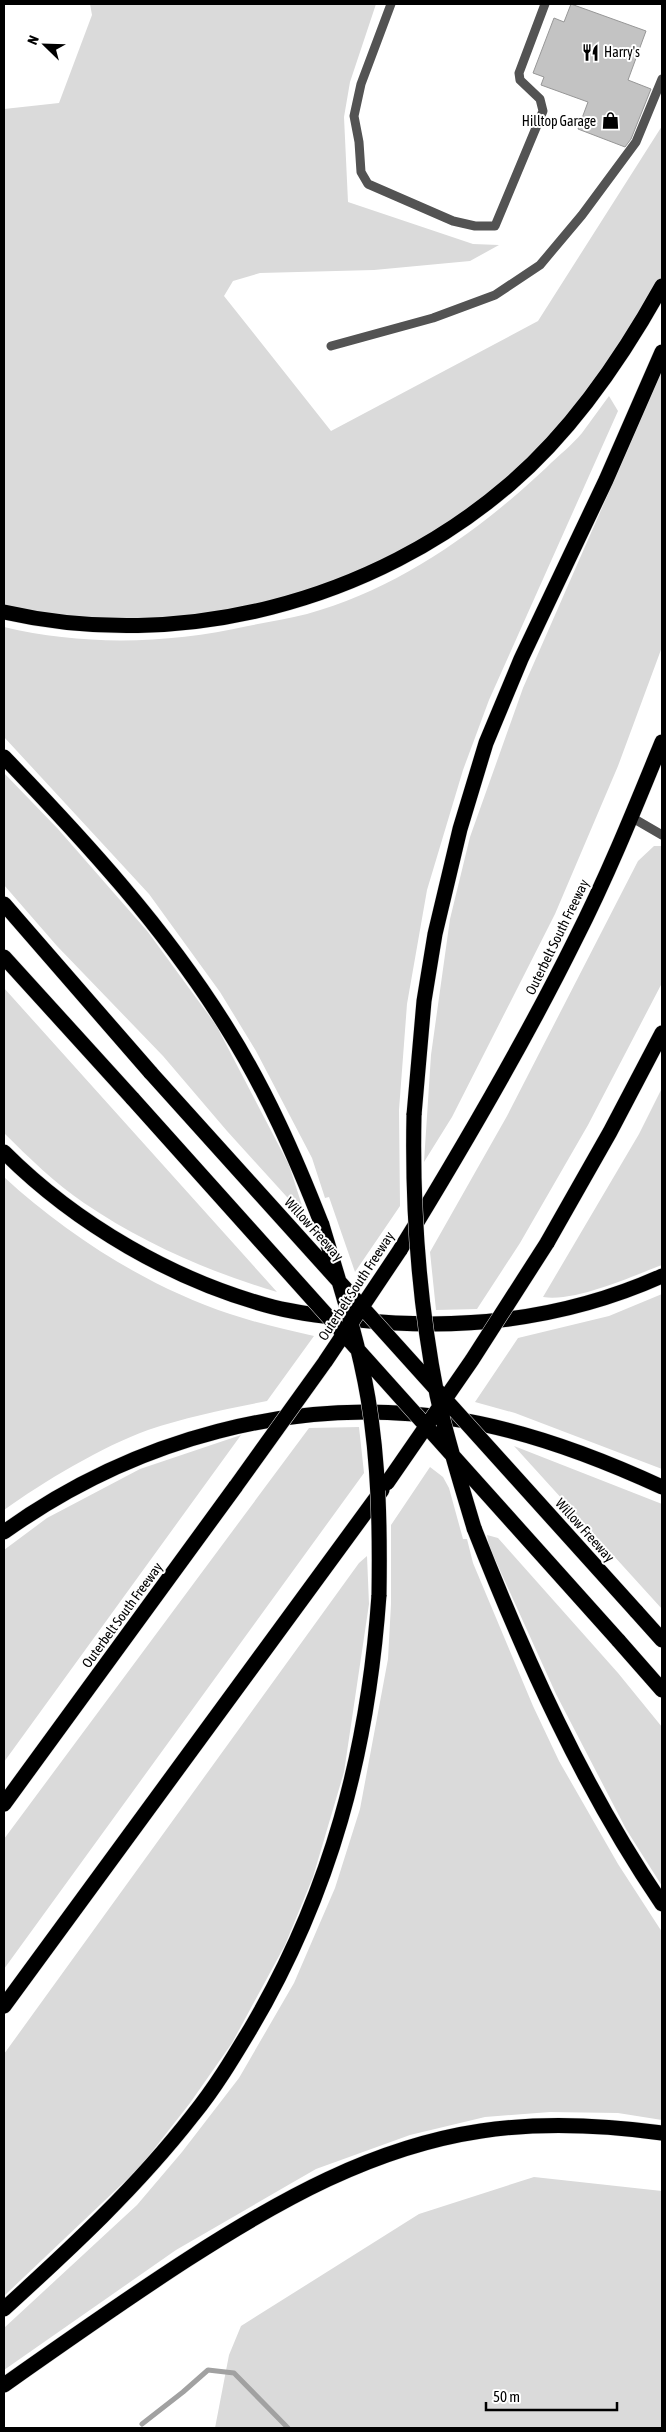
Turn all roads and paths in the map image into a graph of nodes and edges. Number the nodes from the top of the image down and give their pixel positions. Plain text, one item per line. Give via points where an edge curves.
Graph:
1 (391, 4) edge
2 (545, 4) edge
3 (662, 78) edge
4 (662, 286) edge
5 (331, 346) dead end
6 (662, 352) edge
7 (4, 612) edge
8 (662, 742) edge
9 (4, 757) edge
10 (631, 817) junction
11 (662, 835) edge
12 (4, 904) edge
13 (4, 957) edge
14 (662, 1033) edge
15 (4, 1152) edge
16 (662, 1276) edge
17 (662, 1487) edge
18 (4, 1532) edge
19 (662, 1640) edge
20 (662, 1690) edge
21 (4, 1804) edge
22 (662, 1904) edge
23 (4, 2006) edge
24 (662, 2133) edge
25 (4, 2309) edge
26 (4, 2385) edge

1 - 2 lane via 361,84 354,116 361,172 368,184 397,197 453,221 487,228 495,226 543,111 540,99 520,80 519,73
3 - 5 lane via 636,142 540,265 495,295 433,318
4 - 7 highway via 616,363 562,434 511,484 476,512 391,564 350,583 295,602 179,624 116,625
6 - 22 highway, bridge via 606,480 521,659 486,743 460,829 435,934 424,1001 414,1115 414,1212 428,1344 438,1398 474,1528 506,1609 571,1748 618,1834
8 - 10 highway, Outerbelt South Freeway
9 - 25 highway, bridge via 102,860 188,970 258,1080 287,1139 322,1225 346,1304 368,1397 380,1524 375,1658 367,1712 350,1788 328,1863 286,1966 229,2065 189,2120 118,2202
10 - 11 lane
10 - 21 highway, Outerbelt South Freeway, bridge via 576,939 526,1035 477,1124 400,1250 325,1362
12 - 19 highway, Willow Freeway, bridge
13 - 20 highway, bridge
14 - 23 highway, bridge via 547,1243 472,1360 387,1482
15 - 16 highway via 51,1193 137,1251 234,1294 273,1307 320,1316 391,1324 453,1325 525,1318 581,1306
17 - 18 highway via 564,1448 454,1419 353,1413 295,1416 236,1426 179,1441 71,1488
24 - 26 highway via 585,2126 532,2126 481,2131 430,2142 358,2165 300,2191 239,2226

